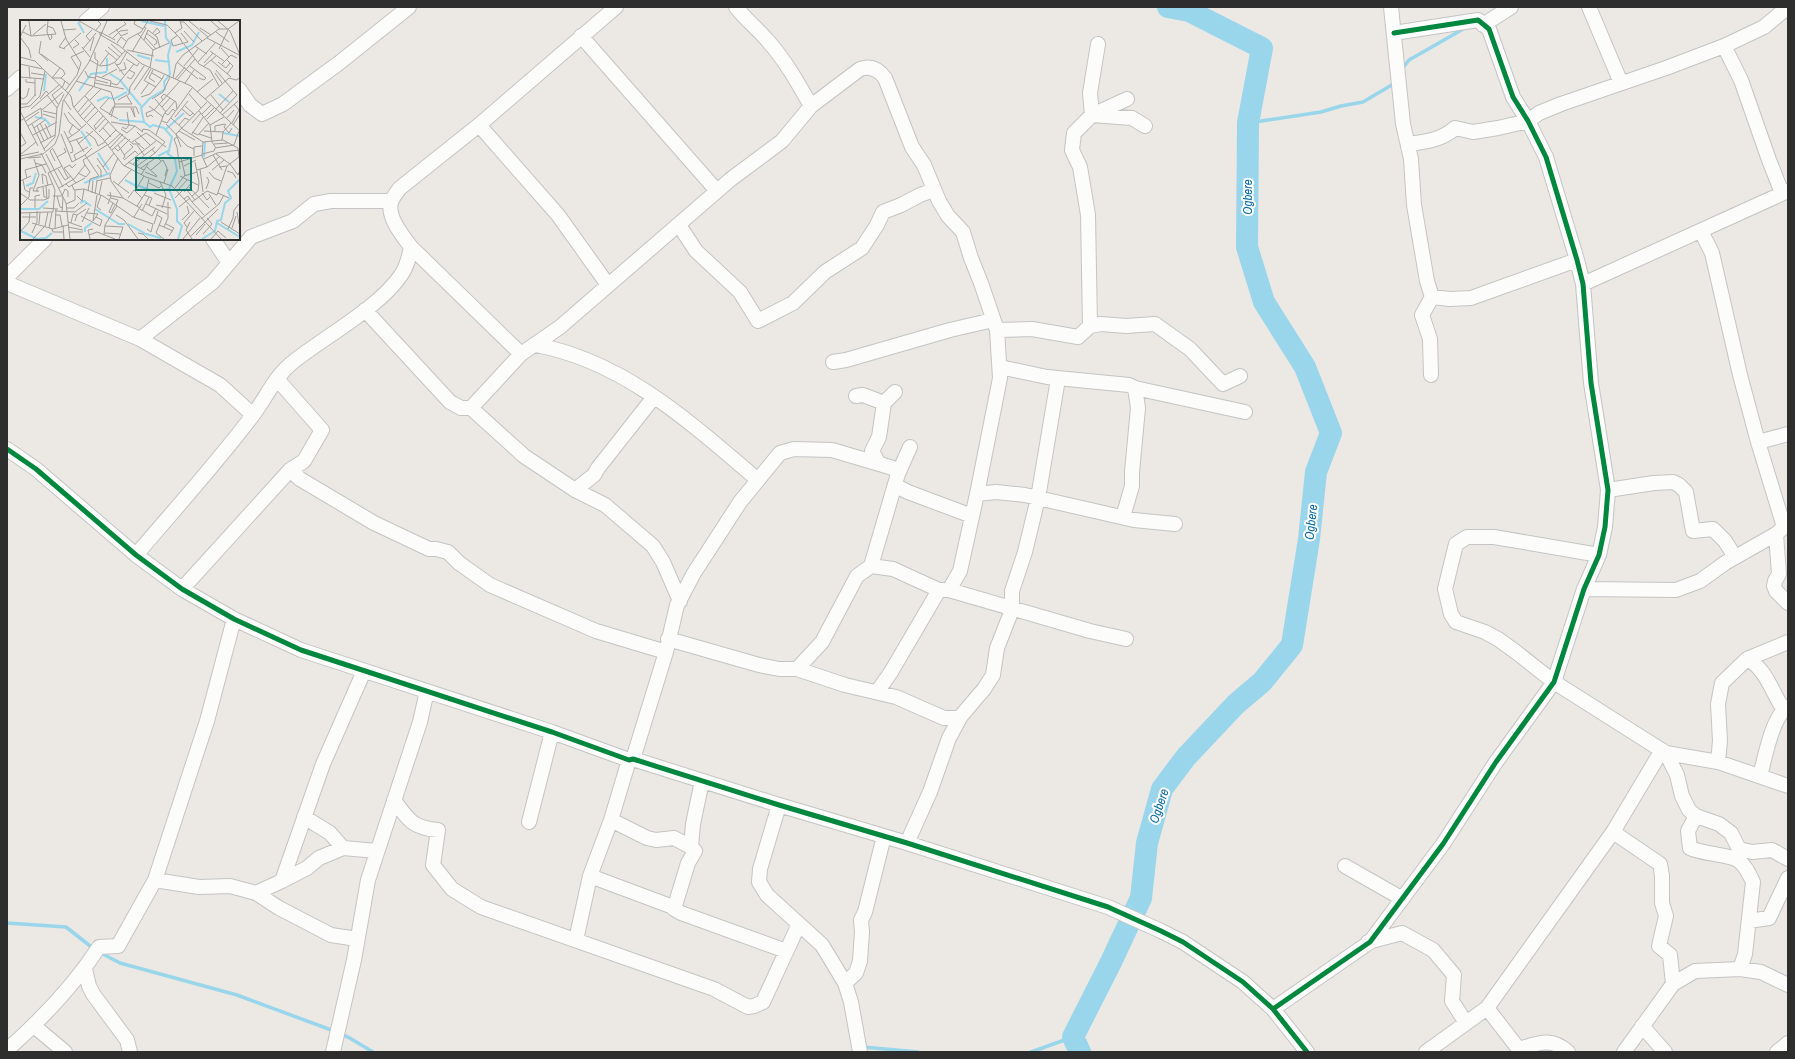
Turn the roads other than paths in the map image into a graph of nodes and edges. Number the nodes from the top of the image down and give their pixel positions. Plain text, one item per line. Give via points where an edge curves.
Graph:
1 (102, 7) edge
2 (409, 7) edge
3 (616, 7) edge
4 (736, 7) edge
5 (1391, 7) edge
6 (1511, 7) edge
7 (1589, 7) edge
8 (1788, 7) edge
9 (87, 20) edge
10 (1483, 25) junction
11 (1394, 33) junction
12 (581, 36) junction
13 (1098, 44) dead end
14 (1724, 46) junction
15 (20, 78) edge
16 (1621, 83) junction
17 (7, 89) edge
18 (240, 91) edge
19 (1127, 99) dead end
20 (811, 106) junction
21 (1092, 115) junction
22 (1528, 121) junction
23 (479, 125) junction
24 (1145, 126) dead end
25 (1408, 144) junction
26 (934, 190) junction
27 (717, 191) junction
28 (1785, 192) edge
29 (391, 201) junction
30 (679, 225) junction
31 (1701, 231) junction
32 (44, 240) edge
33 (214, 240) edge
34 (411, 247) junction
35 (1577, 260) junction
36 (229, 263) junction
37 (7, 277) edge
38 (7, 283) edge
39 (1583, 284) junction
40 (608, 285) junction
41 (1432, 297) junction
42 (365, 310) junction
43 (995, 325) junction
44 (1090, 326) junction
45 (140, 339) junction
46 (536, 345) junction
47 (521, 354) junction
48 (833, 362) dead end
49 (1000, 367) junction
50 (1431, 375) dead end
51 (1240, 376) dead end
52 (277, 379) junction
53 (1058, 379) junction
54 (1135, 388) junction
55 (895, 392) dead end
56 (856, 396) dead end
57 (654, 397) junction
58 (884, 402) junction
59 (471, 408) junction
60 (1245, 412) dead end
61 (253, 415) junction
62 (1788, 434) edge
63 (1758, 442) junction
64 (910, 447) dead end
65 (7, 449) edge
66 (879, 464) junction
67 (290, 470) junction
68 (758, 480) junction
69 (897, 480) junction
70 (576, 490) junction
71 (1608, 490) junction
72 (977, 494) junction
73 (1038, 498) junction
74 (972, 516) junction
75 (1123, 517) junction
76 (1174, 524) dead end
77 (1783, 529) edge
78 (136, 555) junction
79 (1599, 555) junction
80 (1735, 557) junction
81 (871, 566) junction
82 (1783, 571) edge
83 (182, 589) junction
84 (1584, 589) junction
85 (944, 590) junction
86 (680, 601) junction
87 (1788, 603) edge
88 (1012, 610) junction
89 (234, 618) junction
90 (1126, 639) dead end
91 (1788, 642) edge
92 (667, 646) junction
93 (1747, 659) junction
94 (797, 669) junction
95 (364, 671) junction
96 (1554, 682) junction
97 (427, 691) junction
98 (877, 692) junction
99 (1786, 709) edge
100 (944, 718) junction
101 (960, 718) junction
102 (953, 731) junction
103 (552, 732) junction
104 (1664, 752) junction
105 (631, 760) junction
106 (1718, 762) junction
107 (1760, 776) junction
108 (702, 781) junction
109 (1788, 786) edge
110 (394, 800) junction
111 (779, 805) junction
112 (1696, 816) junction
113 (304, 817) junction
114 (611, 820) junction
115 (529, 822) dead end
116 (1613, 832) junction
117 (884, 836) junction
118 (907, 843) junction
119 (691, 846) junction
120 (343, 848) junction
121 (377, 851) junction
122 (1788, 859) edge
123 (1345, 866) dead end
124 (590, 876) junction
125 (1788, 878) edge
126 (155, 880) junction
127 (282, 881) junction
128 (256, 893) junction
129 (1401, 898) junction
130 (673, 907) junction
131 (1750, 921) junction
132 (799, 924) junction
133 (357, 939) junction
134 (576, 940) junction
135 (1367, 942) junction
136 (786, 951) junction
137 (85, 969) junction
138 (1740, 969) junction
139 (845, 983) junction
140 (1673, 984) junction
141 (1788, 985) edge
142 (1487, 1008) junction
143 (1273, 1009) junction
144 (1466, 1024) junction
145 (34, 1026) junction
146 (1642, 1026) junction
147 (1788, 1043) edge
148 (335, 1046) edge
149 (859, 1048) edge
150 (7, 1050) edge
151 (1520, 1050) edge
152 (1564, 1050) edge
153 (64, 1051) edge
154 (130, 1052) edge
155 (1307, 1052) edge
156 (1426, 1052) edge
157 (1624, 1052) edge
158 (1665, 1052) edge
159 (1778, 1052) edge

1 - 9 street
2 - 18 street via 283,104 262,114 250,105
3 - 12 street
4 - 20 street via 768,40
5 - 11 street
6 - 10 street
7 - 16 street
8 - 14 street via 1764,27
10 - 11 street via 1478,20
10 - 22 street via 1489,29 1513,97
11 - 25 street via 1403,124
12 - 23 street
12 - 27 street
13 - 21 street via 1090,94
14 - 16 street
14 - 28 street via 1741,80 1768,160
15 - 17 street
16 - 22 street via 1561,104 1539,113
19 - 21 street
20 - 26 street via 860,68 870,67 881,72 898,107 912,147 924,166
20 - 27 street via 782,141
21 - 24 street via 1132,118
21 - 44 street via 1074,133 1072,150 1080,167 1088,215
22 - 25 street via 1473,132 1455,128 1450,133 1429,142
22 - 35 street via 1546,157
23 - 29 street via 400,188
23 - 40 street via 558,215
25 - 41 street via 1414,205
26 - 30 street via 883,212 862,248 825,272 793,303 758,321 740,292 696,251
26 - 43 street via 948,216 963,232
27 - 30 street
28 - 31 street
29 - 34 street via 393,219
29 - 36 street via 331,201 314,204 293,221 251,237
30 - 40 street
31 - 39 street
31 - 63 street via 1712,253
32 - 37 street
33 - 36 street
34 - 42 street via 401,276 386,293
34 - 47 street
35 - 39 street
35 - 41 street via 1471,298
36 - 45 street via 213,282
38 - 45 street
39 - 71 street via 1591,383
40 - 46 street
41 - 50 street via 1422,315 1430,339
42 - 52 street via 291,364
42 - 59 street via 450,402 461,408
43 - 44 street via 1078,337
43 - 48 street via 950,330
43 - 49 street
44 - 51 street via 1155,324 1190,349 1223,384
45 - 61 street via 220,385
46 - 47 street
46 - 57 street via 561,349 612,371
47 - 59 street
49 - 53 street
49 - 72 street
52 - 61 street
52 - 67 street via 322,430 304,461
53 - 54 street via 1129,385
53 - 73 street
54 - 60 street
54 - 75 street via 1138,408 1132,486
55 - 58 street
56 - 58 street via 863,395
57 - 68 street
57 - 70 street via 594,475
58 - 66 street via 879,436 872,451
59 - 70 street via 524,456
61 - 78 street
62 - 63 street
63 - 77 street
64 - 69 street
65 - 78 street via 36,469
66 - 68 street via 832,450 794,449 780,453
66 - 69 street via 893,468
67 - 83 street
67 - 92 street via 374,523 429,549 448,552 459,563 490,584 596,631
68 - 86 street via 740,502 694,573
69 - 74 street via 908,492
69 - 81 street
70 - 86 street via 605,505 653,546
71 - 79 street
71 - 80 street via 1654,483 1673,482 1679,485 1686,492 1693,531 1713,529 1725,541
72 - 73 street via 996,492
72 - 74 street
73 - 75 street
73 - 88 street via 1025,552 1012,591
74 - 85 street via 960,571
75 - 76 street
77 - 80 street
77 - 82 street
78 - 83 street
79 - 84 street
79 - 96 street via 1494,537 1467,537 1456,544 1444,588 1451,614 1456,622 1498,639
80 - 84 street via 1700,581 1676,590
81 - 85 street via 893,569
81 - 94 street via 857,576 822,642
82 - 87 street via 1775,581 1776,591
83 - 89 street
84 - 96 street
85 - 88 street
85 - 98 street
86 - 92 street
88 - 90 street
88 - 101 street via 997,648 993,675
89 - 95 street via 301,650
89 - 126 street via 207,721
91 - 93 street
92 - 94 street via 779,669
92 - 105 street
93 - 99 street via 1755,663 1773,689 1776,698
93 - 106 street via 1722,683 1718,704
94 - 98 street via 845,685
95 - 97 street
95 - 113 street via 323,764
96 - 104 street
96 - 129 street via 1496,762 1443,844
97 - 103 street
97 - 110 street via 420,722
98 - 100 street via 896,697
99 - 107 street via 1774,726
100 - 101 street
100 - 102 street
101 - 102 street
102 - 118 street
103 - 105 street
103 - 115 street
104 - 106 street
104 - 112 street via 1677,775 1682,796 1689,810
104 - 116 street
105 - 108 street
105 - 114 street
106 - 107 street
107 - 109 street
108 - 111 street
108 - 119 street
110 - 121 street
110 - 134 street via 406,818 417,826 438,830 433,865 452,889 481,908
111 - 117 street
111 - 132 street via 760,869 759,882 767,895
112 - 122 street via 1725,828 1731,833 1739,849 1752,852 1772,850
112 - 131 street via 1688,831 1690,848 1738,860 1748,871 1753,882
113 - 120 street via 330,833
113 - 127 street
114 - 119 street via 647,838 674,838
114 - 124 street
116 - 140 street via 1660,864 1662,903 1666,916 1659,946 1670,955
116 - 142 street
117 - 118 street
117 - 139 street via 865,912 860,920 860,960 856,973
118 - 143 street via 1108,908 1162,931 1243,982
119 - 130 street via 695,851 688,863
120 - 121 street
120 - 127 street via 319,858 308,868
121 - 133 street via 368,880
123 - 129 street
124 - 130 street
124 - 134 street
125 - 131 street via 1769,918
126 - 128 street via 199,887 230,886
126 - 137 street via 118,946 96,952
127 - 128 street
128 - 133 street via 278,908 331,935
129 - 135 street via 1370,942
130 - 136 street via 681,913
131 - 138 street
132 - 136 street
132 - 139 street via 822,945
133 - 148 street
134 - 136 street via 714,990 748,1007 763,1002
135 - 143 street
135 - 144 street via 1402,933 1433,950 1454,975 1452,1001
137 - 145 street
137 - 154 street via 93,994 127,1040
138 - 140 street via 1696,971
138 - 141 street via 1761,972
139 - 149 street
140 - 146 street
142 - 144 street
142 - 151 street
143 - 155 street
144 - 156 street
145 - 150 street
145 - 153 street
146 - 157 street
146 - 158 street
147 - 159 street
151 - 152 street via 1544,1042

